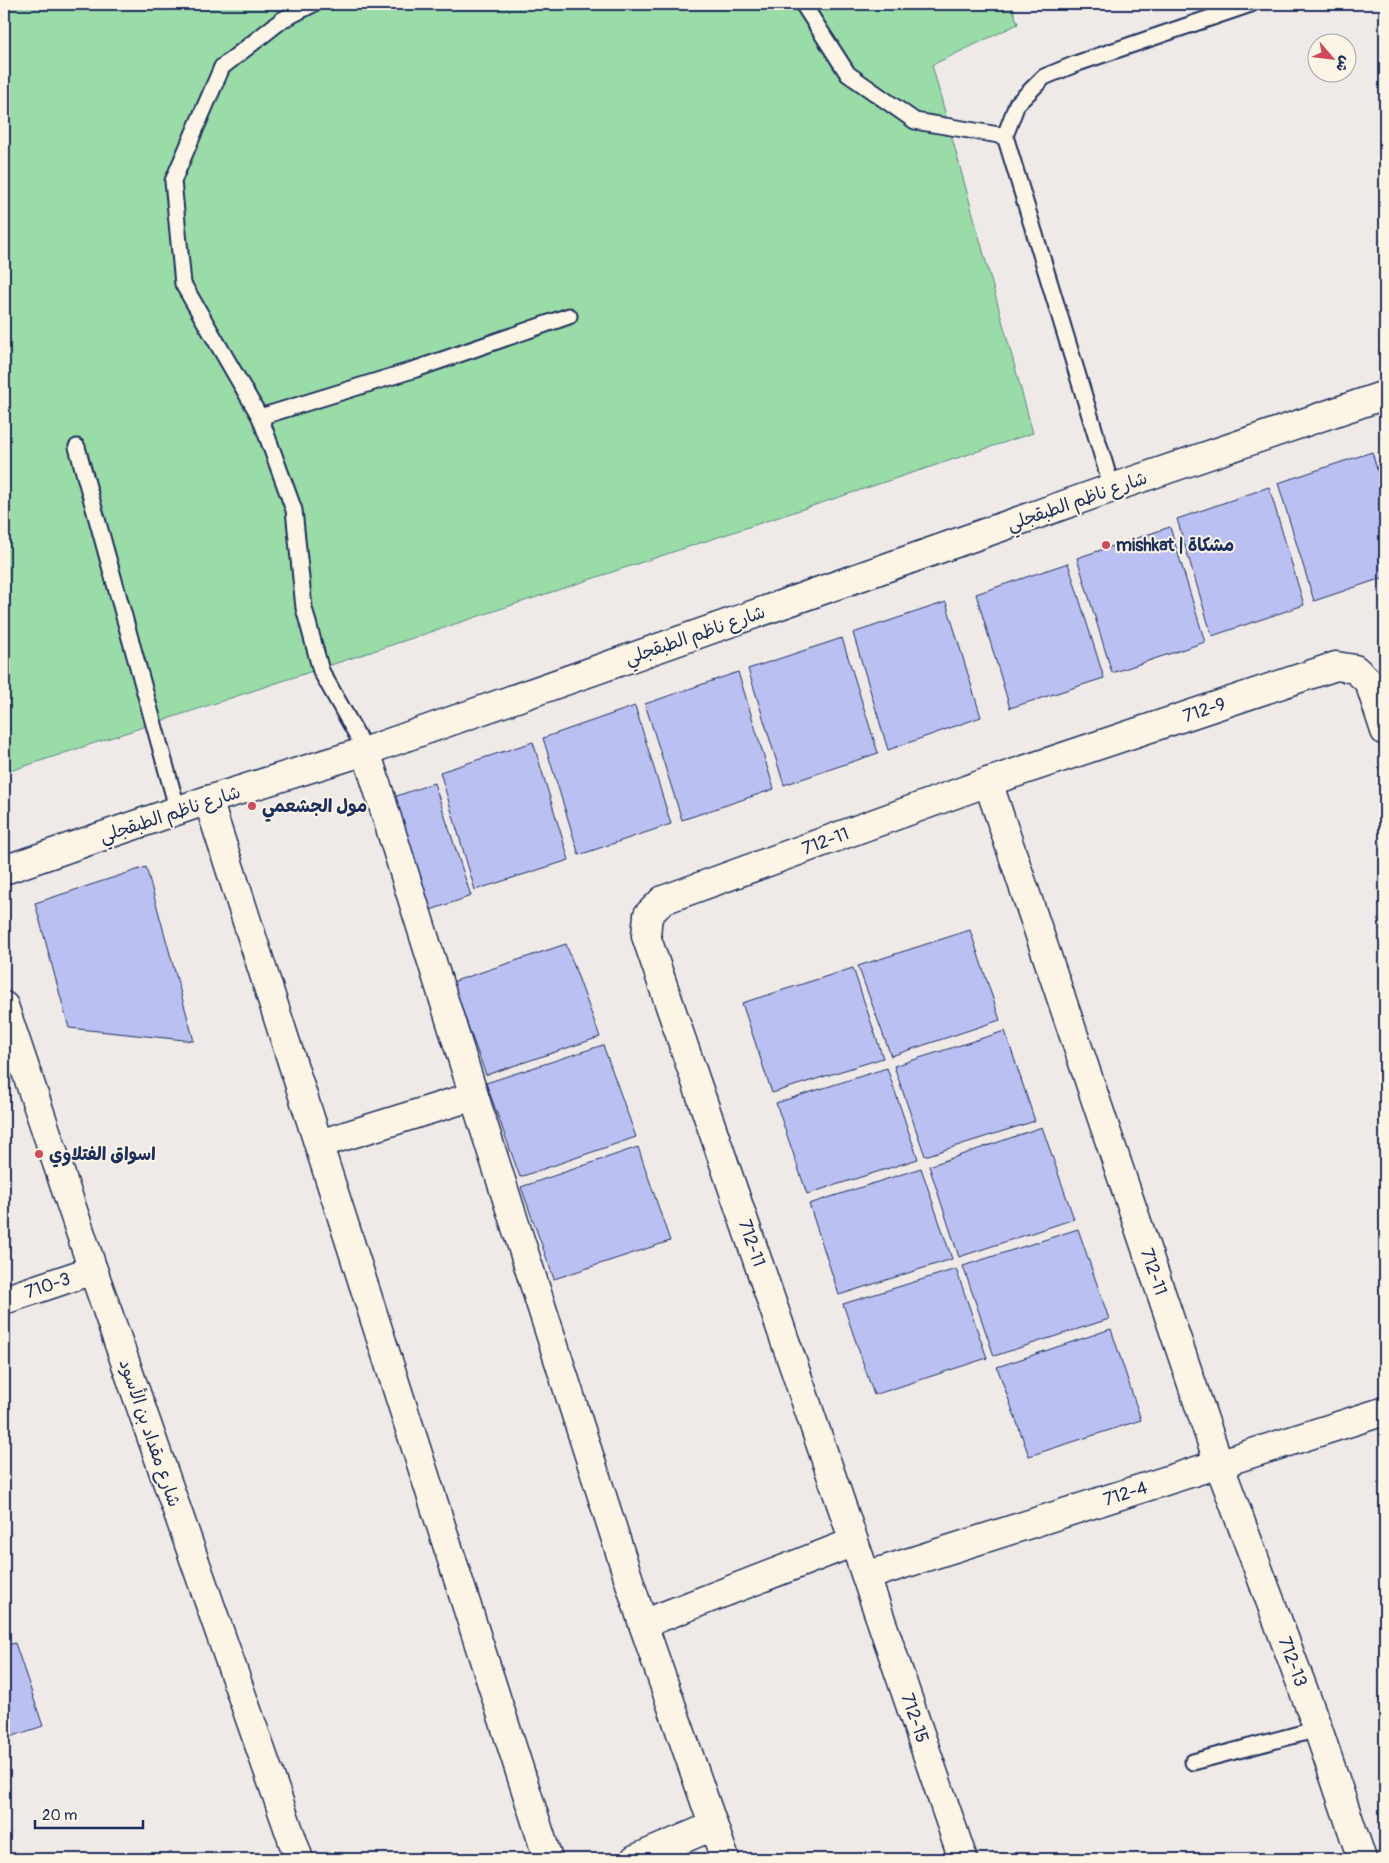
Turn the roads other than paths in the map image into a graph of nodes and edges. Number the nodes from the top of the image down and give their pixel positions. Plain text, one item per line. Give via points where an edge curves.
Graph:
1 (313, 4) edge
2 (804, 4) edge
3 (1251, 4) edge
4 (1005, 136) junction
5 (569, 316) dead end
6 (1385, 395) edge
7 (260, 417) junction
8 (77, 447) dead end
9 (1112, 488) junction
10 (1385, 731) edge
11 (366, 752) junction
12 (988, 782) junction
13 (208, 800) junction
14 (178, 811) junction
15 (4, 870) edge
16 (4, 1006) edge
17 (474, 1096) junction
18 (318, 1144) junction
19 (93, 1270) junction
20 (4, 1300) edge
21 (1385, 1411) edge
22 (1219, 1464) junction
23 (854, 1542) junction
24 (866, 1576) junction
25 (643, 1624) junction
26 (1318, 1729) junction
27 (1193, 1762) dead end
28 (713, 1826) junction
29 (299, 1859) edge
30 (548, 1859) edge
31 (635, 1859) edge
32 (725, 1859) edge
33 (964, 1859) edge
34 (1362, 1859) edge

1 - 7 lane via 282,20 222,66 173,181 183,284
2 - 4 lane via 848,74 915,121
3 - 4 lane via 1044,77 1017,104
4 - 9 lane
5 - 7 lane via 416,369
6 - 9 street, شارع ناظم الطبقجلي
7 - 11 lane via 294,510 304,608 321,670
8 - 14 lane
9 - 11 street, شارع ناظم الطبقجلي
10 - 12 street, 712-9 via 1369,682 1355,669 1336,666
11 - 13 street, شارع ناظم الطبقجلي
11 - 17 street
12 - 22 street, 712-11
12 - 23 street, 712-11 via 663,900 648,915 646,936
13 - 14 street, شارع ناظم الطبقجلي
13 - 18 street
14 - 15 street, شارع ناظم الطبقجلي
16 - 19 street, شارع مقداد بن الأسود
17 - 18 street
17 - 25 street
18 - 30 street
19 - 20 street, 710-3
19 - 29 street, شارع مقداد بن الأسود
21 - 22 street, 712-4
22 - 24 street, 712-4
22 - 26 street, 712-13
23 - 24 street, 712-11
23 - 25 street
24 - 33 street, 712-15
25 - 28 street
26 - 27 lane
26 - 34 street, 712-13
28 - 31 street
28 - 32 street

